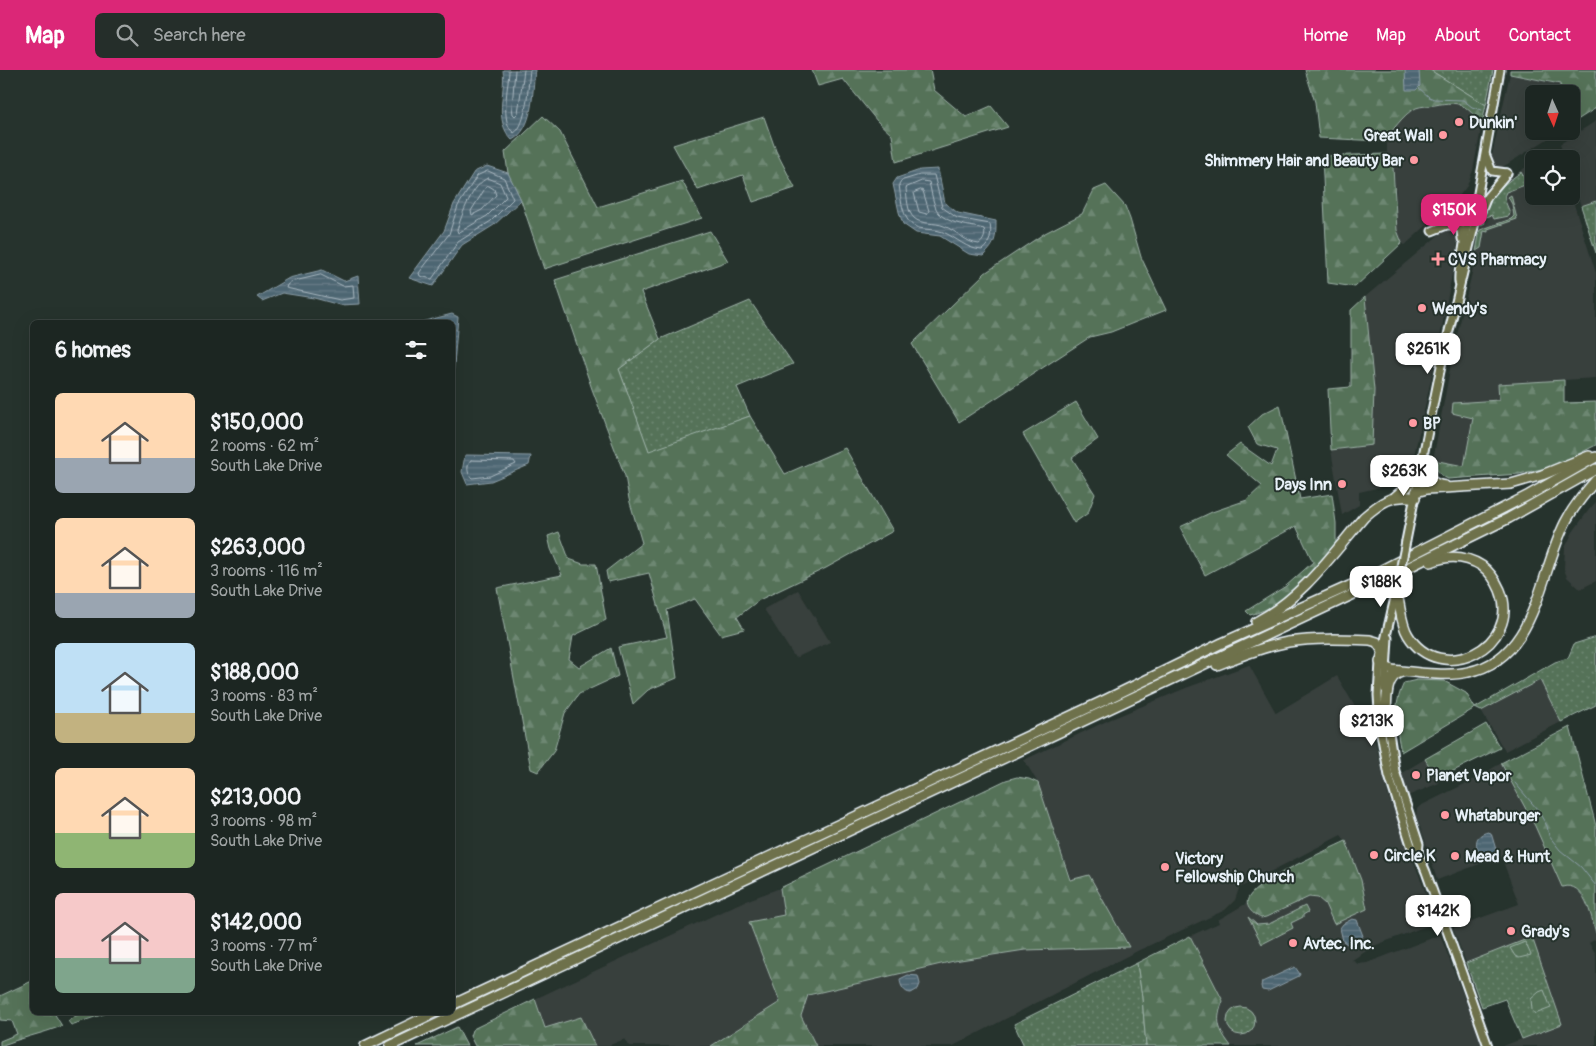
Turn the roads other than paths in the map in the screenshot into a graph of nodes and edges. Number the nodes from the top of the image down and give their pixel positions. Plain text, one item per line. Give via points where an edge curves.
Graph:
1 (1500, 70) edge
2 (1485, 152) junction
3 (1478, 193) junction
4 (1474, 228) junction
5 (1432, 231) dead end
6 (1463, 250) junction
7 (1459, 284) junction
8 (1596, 455) edge
9 (1423, 458) junction
10 (1596, 469) edge
11 (1596, 480) edge
12 (1460, 488) junction
13 (1416, 495) junction
14 (1391, 499) junction
15 (1384, 580) junction
16 (1396, 591) junction
17 (1388, 630) junction
18 (1382, 650) junction
19 (1383, 665) junction
20 (1407, 672) junction
21 (1145, 679) junction
22 (1153, 688) junction
23 (1386, 716) junction
24 (1418, 853) junction
25 (455, 1004) edge
26 (430, 1015) edge
27 (365, 1046) edge
28 (390, 1046) edge
29 (1488, 1046) edge

1 - 2 main road
2 - 3 main road
2 - 4 main road via 1492,171 1507,173 1487,197
3 - 4 main road
3 - 6 main road via 1471,207
4 - 7 main road
5 - 6 main road via 1447,225 1458,226
6 - 7 main road
7 - 9 main road
8 - 12 highway via 1528,480 1499,486
8 - 21 highway via 1529,495 1356,583
9 - 12 highway via 1431,481
9 - 13 main road
9 - 14 highway via 1407,487
10 - 15 highway via 1509,518
11 - 20 highway via 1564,524 1528,623 1511,648 1494,662 1467,673
12 - 13 highway via 1427,489
13 - 14 highway
13 - 16 main road, bridge
14 - 21 highway via 1364,518 1307,585 1282,606
15 - 16 highway via 1438,559 1467,559 1487,571 1499,587 1503,605 1500,626 1491,642 1477,654 1458,659 1439,658 1422,650 1410,638 1401,619
15 - 22 highway
16 - 17 main road
17 - 18 main road
17 - 19 main road
18 - 19 main road
18 - 22 highway via 1377,642 1370,640 1287,642 1247,653
19 - 20 highway
19 - 23 main road
19 - 24 main road via 1379,705 1385,755 1411,845
20 - 23 highway via 1396,674 1390,680
21 - 25 highway
22 - 28 highway
23 - 24 main road via 1395,771 1419,844
24 - 29 main road
26 - 27 highway

